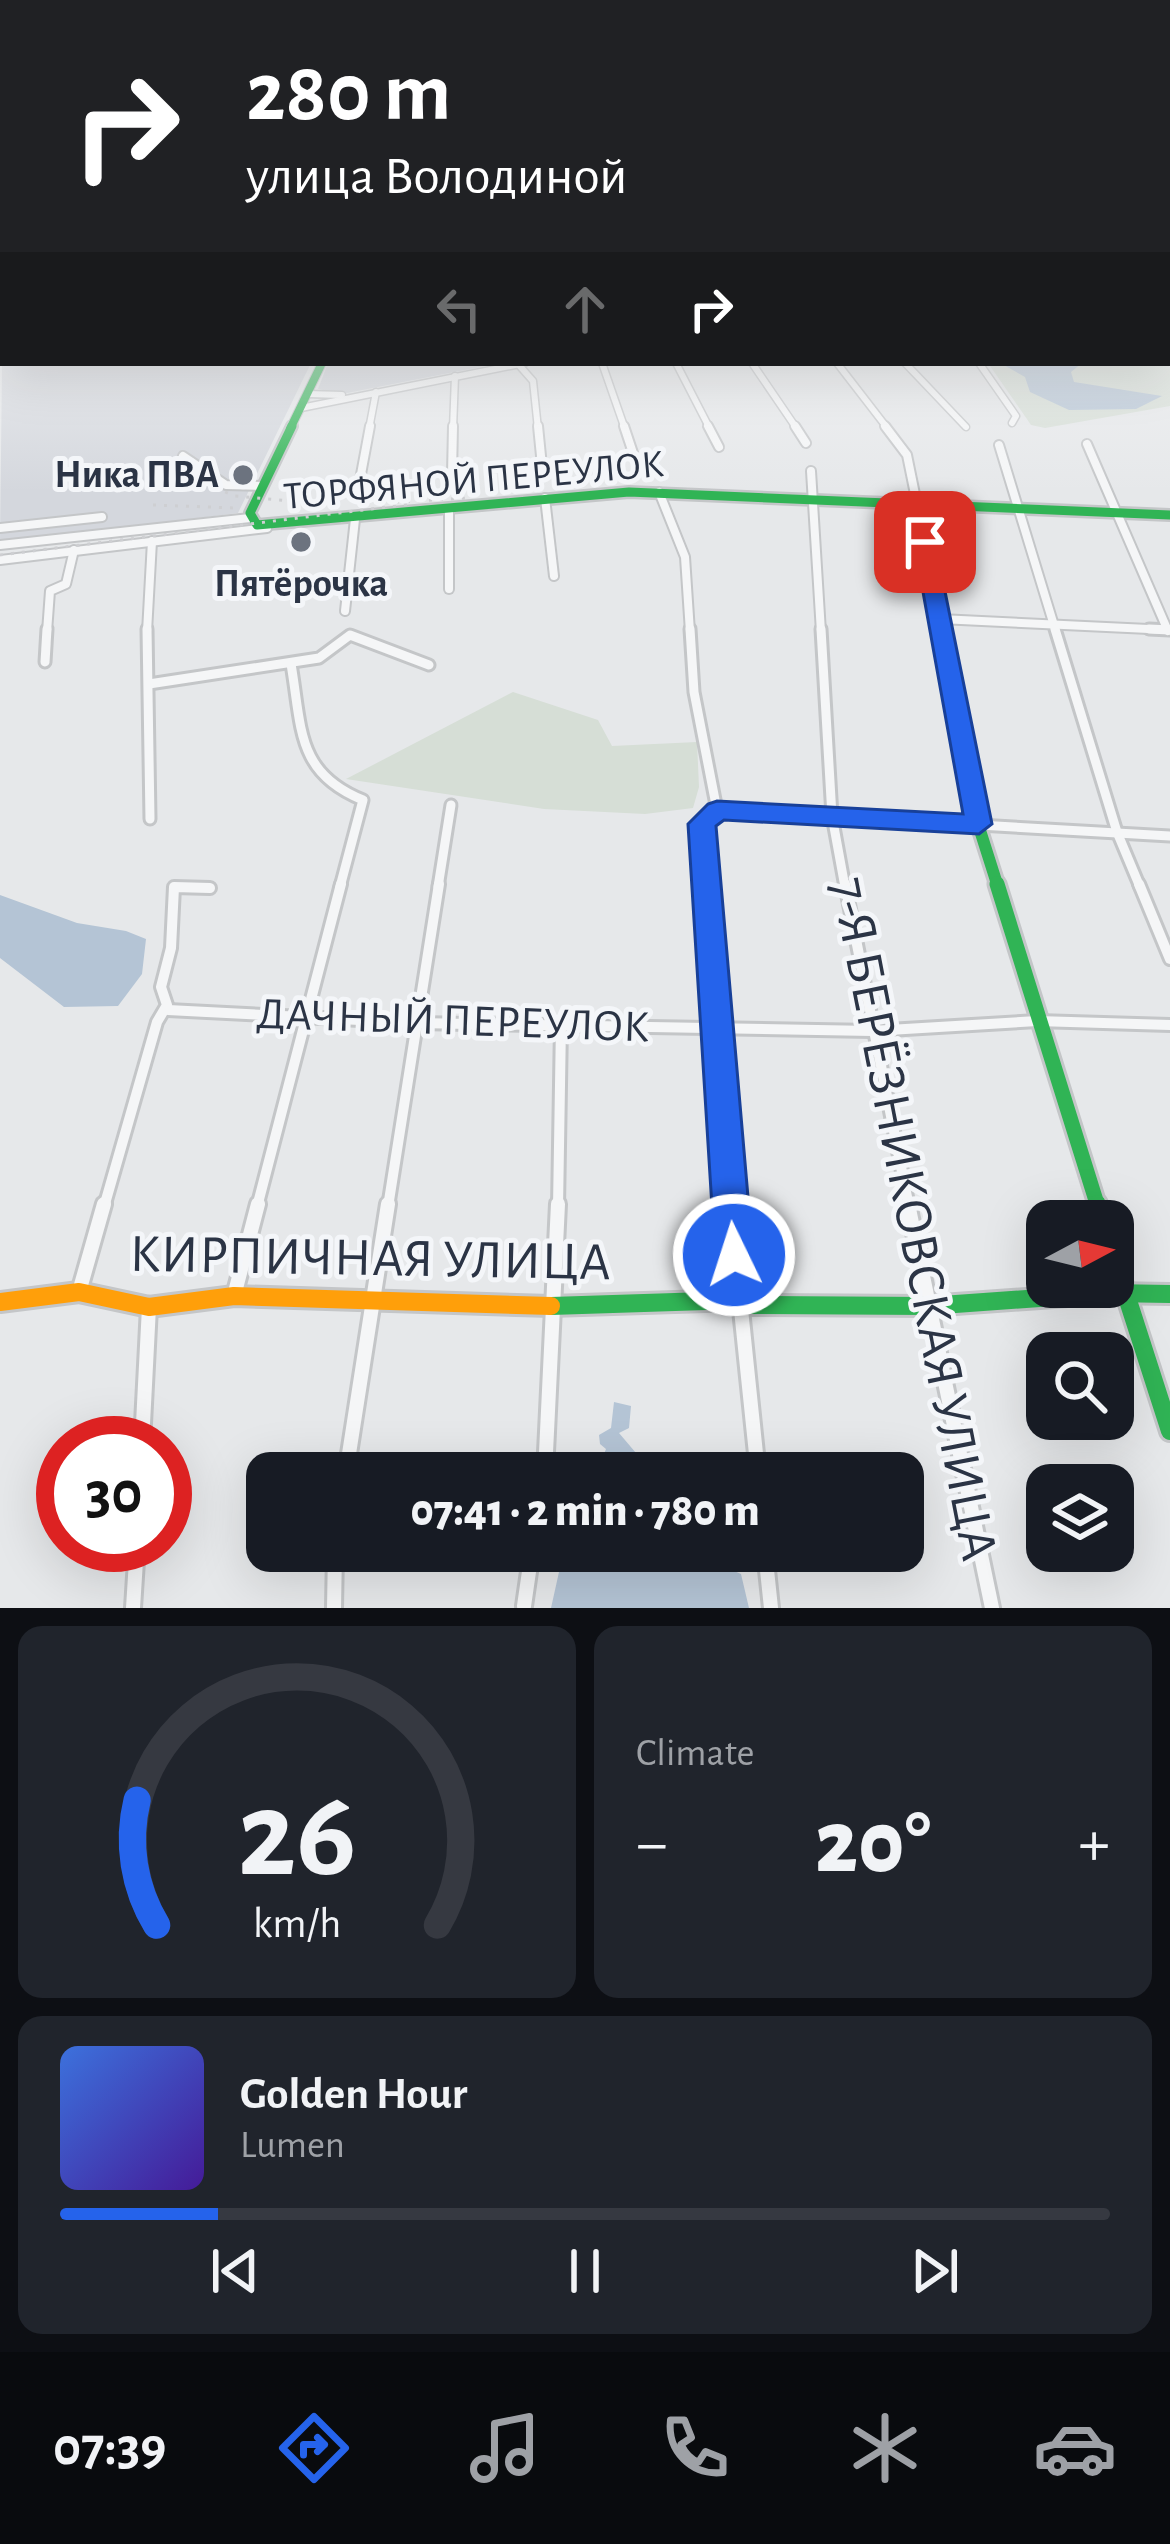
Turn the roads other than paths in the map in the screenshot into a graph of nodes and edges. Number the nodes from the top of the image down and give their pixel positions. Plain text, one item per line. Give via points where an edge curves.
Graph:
1 (321, 366) edge
2 (511, 366) edge
3 (523, 366) edge
4 (603, 366) edge
5 (678, 366) edge
6 (754, 366) edge
7 (839, 366) edge
8 (908, 366) edge
9 (981, 366) edge
10 (454, 376) junction
11 (378, 392) junction
12 (308, 394) junction
13 (301, 408) junction
14 (1012, 423) dead end
15 (966, 427) dead end
16 (806, 443) dead end
17 (1087, 444) dead end
18 (999, 445) dead end
19 (718, 447) dead end
20 (183, 456) dead end
21 (634, 456) dead end
22 (542, 466) dead end
23 (811, 471) dead end
24 (452, 475) dead end
25 (359, 485) dead end
26 (263, 486) junction
27 (659, 492) junction
28 (545, 498) junction
29 (813, 498) junction
30 (917, 504) junction
31 (449, 508) junction
32 (1017, 508) junction
33 (1117, 512) junction
34 (1170, 514) edge
35 (102, 517) dead end
36 (250, 518) junction
37 (355, 519) junction
38 (0, 528) edge
39 (267, 528) junction
40 (152, 541) junction
41 (0, 545) edge
42 (74, 550) junction
43 (0, 560) edge
44 (554, 576) dead end
45 (449, 589) dead end
46 (345, 611) dead end
47 (940, 619) junction
48 (1053, 623) junction
49 (1169, 632) edge
50 (45, 662) dead end
51 (291, 664) junction
52 (429, 664) dead end
53 (149, 684) junction
54 (451, 805) dead end
55 (717, 810) junction
56 (832, 816) junction
57 (150, 820) dead end
58 (979, 824) junction
59 (1117, 832) junction
60 (1170, 836) edge
61 (210, 888) dead end
62 (1170, 959) edge
63 (168, 1010) junction
64 (309, 1020) junction
65 (1037, 1021) junction
66 (417, 1023) junction
67 (561, 1024) junction
68 (1170, 1025) edge
69 (720, 1028) junction
70 (872, 1031) junction
71 (1095, 1200) edge
72 (79, 1292) junction
73 (1134, 1293) edge
74 (1170, 1294) edge
75 (234, 1296) junction
76 (737, 1300) junction
77 (1026, 1300) edge
78 (371, 1301) junction
79 (0, 1302) edge
80 (149, 1306) junction
81 (556, 1306) junction
82 (928, 1306) junction
83 (1131, 1308) edge
84 (143, 1416) edge
85 (1170, 1431) edge
86 (349, 1452) edge
87 (546, 1452) edge
88 (755, 1452) edge
89 (136, 1572) edge
90 (335, 1572) edge
91 (529, 1572) edge
92 (767, 1572) edge
93 (524, 1606) edge
94 (134, 1608) edge
95 (334, 1608) edge
96 (771, 1608) edge
97 (992, 1608) edge

1 - 12 street
2 - 10 street
3 - 22 street
4 - 21 street
5 - 19 street
6 - 16 street
7 - 30 street via 907,455
8 - 15 street
9 - 14 street via 1016,416
10 - 11 street
10 - 24 street
11 - 12 street
11 - 13 street
11 - 25 street
12 - 13 street
13 - 26 street
17 - 33 street
18 - 32 street
20 - 26 street via 226,485
23 - 29 street, 7-Я БЕРЁЗНИКОВСКАЯ УЛИЦА
26 - 36 street
27 - 28 street, ТОРФЯНОЙ ПЕРЕУЛОК
27 - 29 street, ТОРФЯНОЙ ПЕРЕУЛОК
27 - 55 street via 685,557 694,692
28 - 31 street, ТОРФЯНОЙ ПЕРЕУЛОК
28 - 44 street
29 - 30 street, ТОРФЯНОЙ ПЕРЕУЛОК
29 - 56 street, 7-Я БЕРЁЗНИКОВСКАЯ УЛИЦА
30 - 32 street, ТОРФЯНОЙ ПЕРЕУЛОК
30 - 47 street
31 - 37 street, ТОРФЯНОЙ ПЕРЕУЛОК
31 - 45 street
32 - 33 street, ТОРФЯНОЙ ПЕРЕУЛОК
32 - 48 street
33 - 34 street, ТОРФЯНОЙ ПЕРЕУЛОК
33 - 49 street
35 - 38 street
36 - 39 street
36 - 41 street
37 - 39 street, ТОРФЯНОЙ ПЕРЕУЛОК
37 - 46 street
39 - 40 street, ТОРФЯНОЙ ПЕРЕУЛОК
40 - 42 street, ТОРФЯНОЙ ПЕРЕУЛОК
40 - 53 street
42 - 43 street, ТОРФЯНОЙ ПЕРЕУЛОК
42 - 50 street via 66,584 50,591
47 - 48 street
47 - 58 street
48 - 49 street
48 - 59 street
51 - 52 street via 320,658 350,635
51 - 53 street
51 - 64 street via 307,758 333,788 363,797
53 - 57 street
54 - 66 street
55 - 56 street
55 - 69 street via 702,824
56 - 58 street
56 - 70 street, 7-Я БЕРЁЗНИКОВСКАЯ УЛИЦА
58 - 59 street
58 - 65 street
59 - 60 street
59 - 62 street
61 - 63 street via 174,887 161,987
63 - 64 street, ДАЧНЫЙ ПЕРЕУЛОК
63 - 72 street via 157,1022
64 - 66 street, ДАЧНЫЙ ПЕРЕУЛОК
64 - 75 street
65 - 68 street, ДАЧНЫЙ ПЕРЕУЛОК
65 - 70 street, ДАЧНЫЙ ПЕРЕУЛОК
65 - 71 street
66 - 67 street, ДАЧНЫЙ ПЕРЕУЛОК
66 - 78 street
67 - 69 street, ДАЧНЫЙ ПЕРЕУЛОК
67 - 81 street
69 - 70 street, ДАЧНЫЙ ПЕРЕУЛОК
69 - 76 street
70 - 82 street, 7-Я БЕРЁЗНИКОВСКАЯ УЛИЦА
72 - 79 street, КИРПИЧНАЯ УЛИЦА
72 - 80 street, КИРПИЧНАЯ УЛИЦА
73 - 74 street, КИРПИЧНАЯ УЛИЦА
75 - 78 street, КИРПИЧНАЯ УЛИЦА
75 - 80 street, КИРПИЧНАЯ УЛИЦА
76 - 81 street, КИРПИЧНАЯ УЛИЦА
76 - 82 street, КИРПИЧНАЯ УЛИЦА
76 - 88 street
77 - 82 street, КИРПИЧНАЯ УЛИЦА
78 - 81 street, КИРПИЧНАЯ УЛИЦА
78 - 86 street
80 - 84 street
81 - 87 street
82 - 97 street, 7-Я БЕРЁЗНИКОВСКАЯ УЛИЦА
83 - 85 street
89 - 94 street
90 - 95 street
91 - 93 street
92 - 96 street

